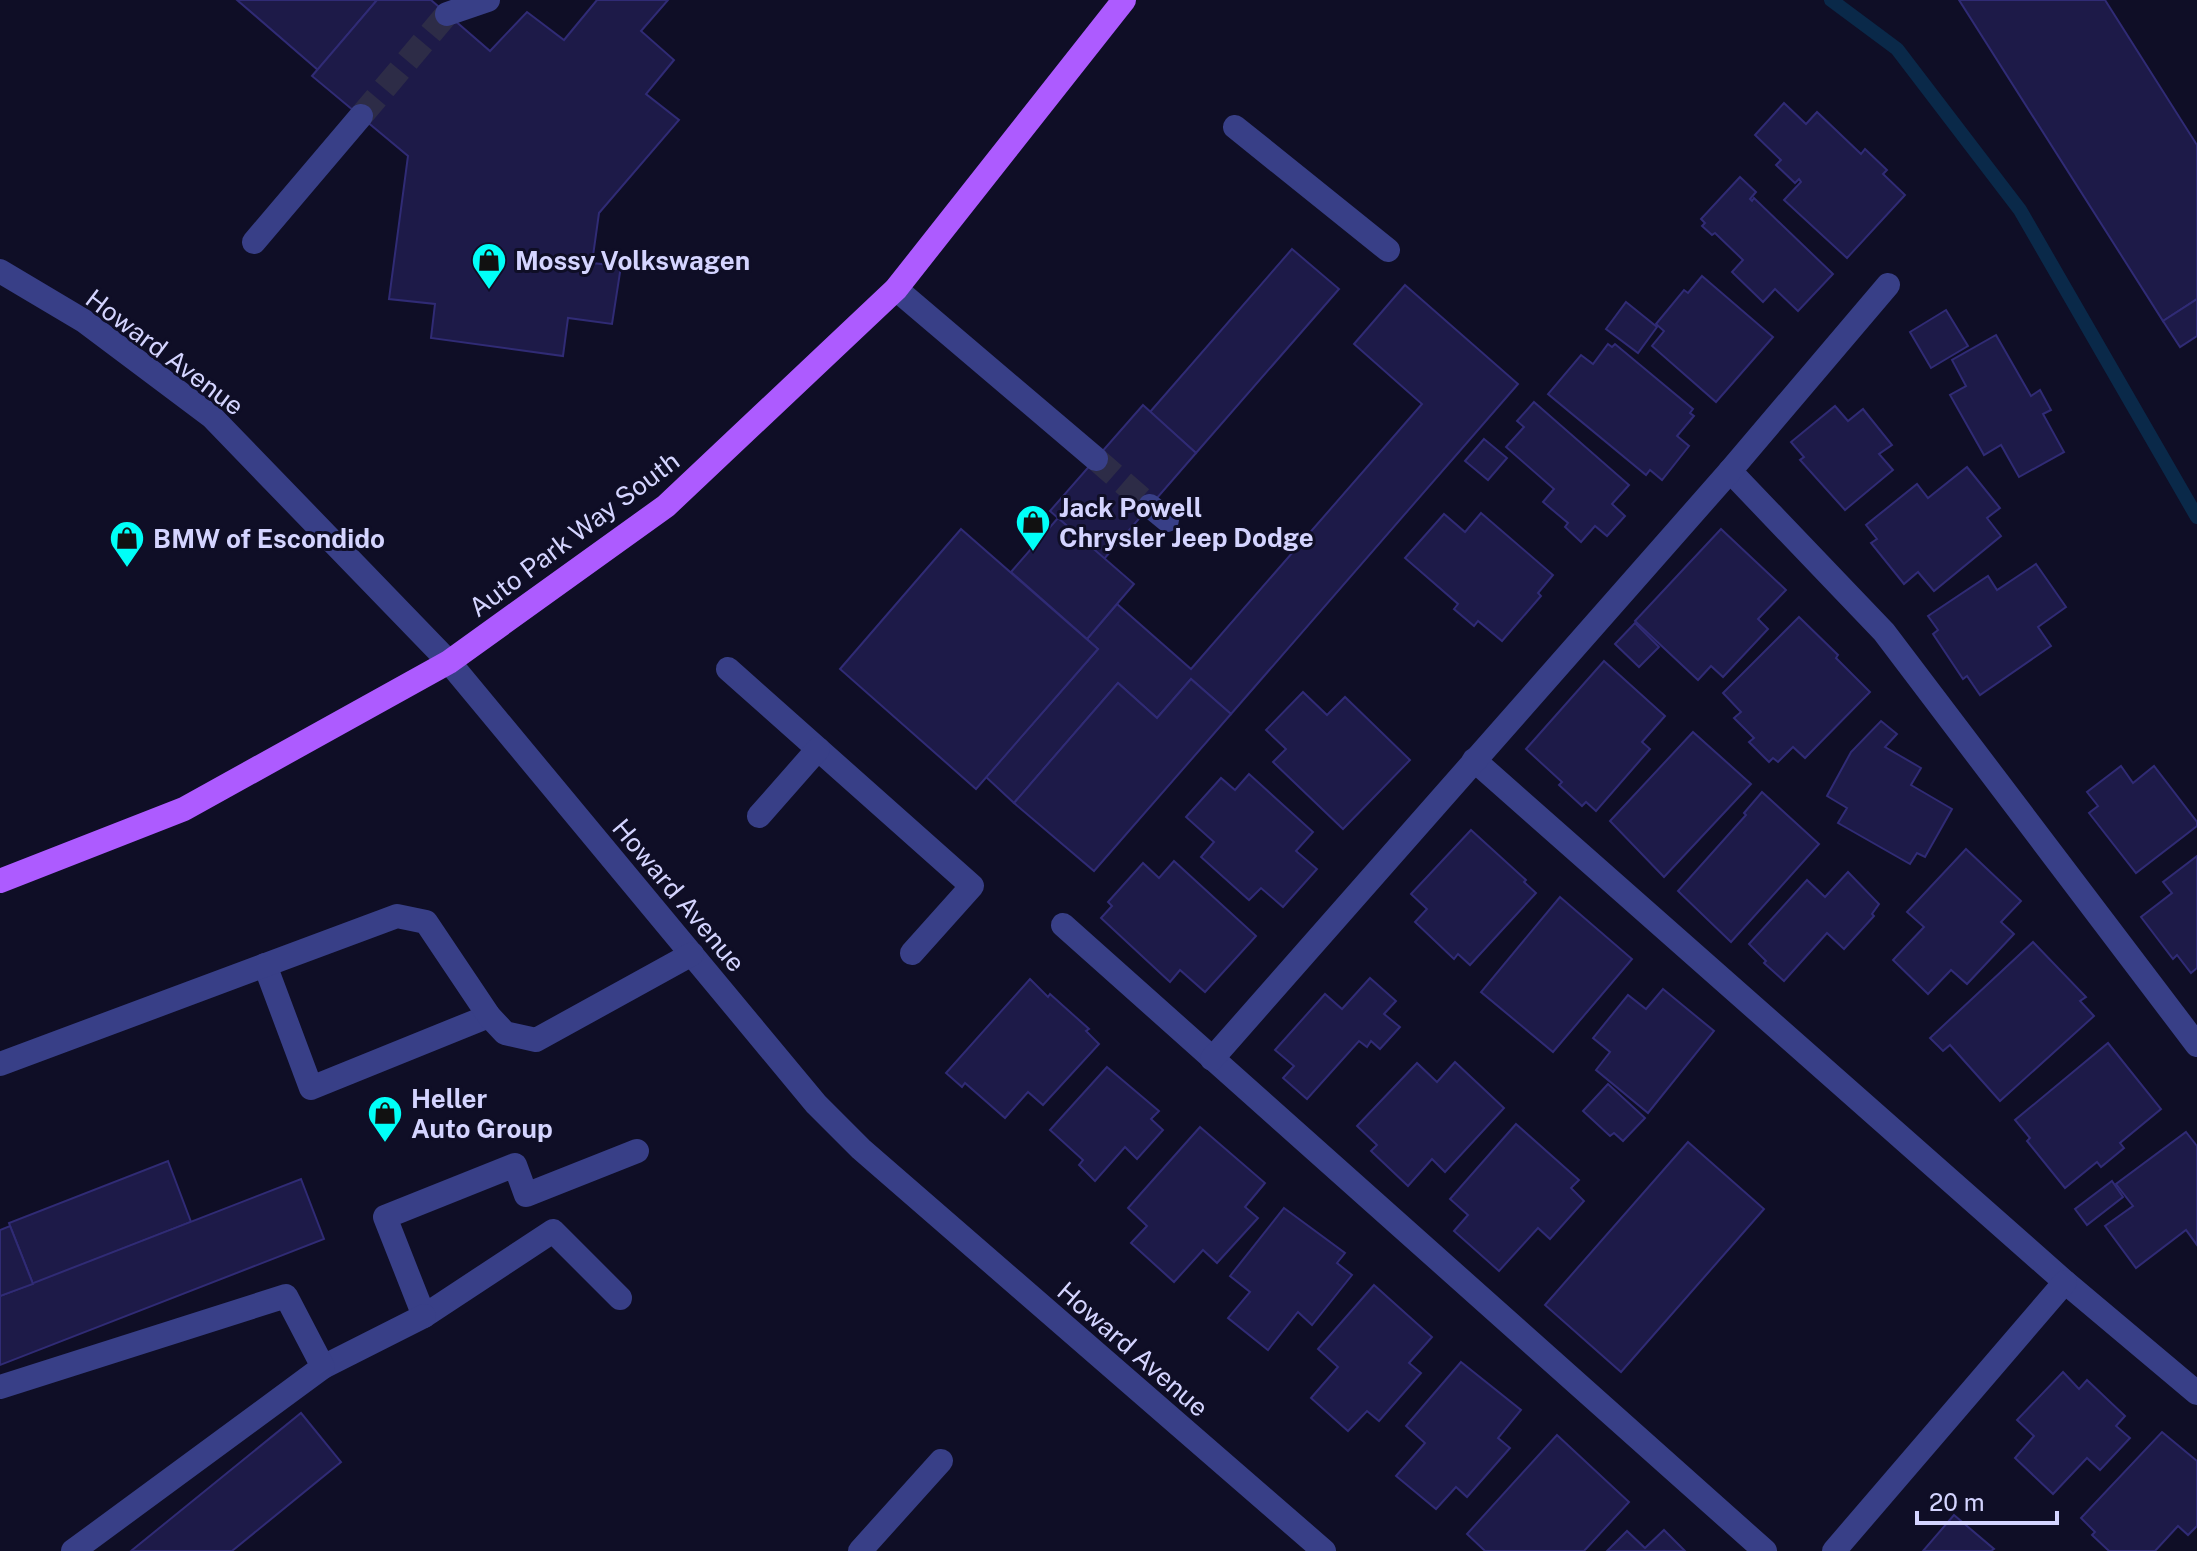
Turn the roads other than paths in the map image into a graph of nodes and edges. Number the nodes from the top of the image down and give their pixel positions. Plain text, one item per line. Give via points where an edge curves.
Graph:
1 (488, 0) edge
2 (1124, 0) edge
3 (447, 14) tunnel mouth
4 (361, 116) tunnel mouth
5 (1235, 127) dead end
6 (254, 242) dead end
7 (1388, 250) dead end
8 (0, 271) edge
9 (1888, 285) dead end
10 (896, 289) junction
11 (1096, 459) tunnel mouth
12 (1730, 471) junction
13 (449, 662) junction
14 (728, 669) dead end
15 (818, 749) junction
16 (1474, 760) junction
17 (759, 816) dead end
18 (0, 881) edge
19 (1063, 925) dead end
20 (912, 953) dead end
21 (692, 954) junction
22 (265, 965) junction
23 (489, 1016) junction
24 (2197, 1045) edge
25 (1212, 1059) junction
26 (0, 1064) edge
27 (637, 1151) dead end
28 (2065, 1282) junction
29 (620, 1298) dead end
30 (424, 1316) junction
31 (323, 1367) junction
32 (0, 1387) edge
33 (2197, 1393) edge
34 (941, 1461) dead end
35 (73, 1551) edge
36 (860, 1551) edge
37 (1324, 1551) edge
38 (1765, 1551) edge
39 (1834, 1551) edge

1 - 3 street
2 - 10 main road, Auto Park Way South
4 - 6 street
5 - 7 street
8 - 13 street, Howard Avenue via 84,321 212,417
9 - 12 street
10 - 11 street
10 - 13 main road, Auto Park Way South via 666,506
12 - 16 street
12 - 24 street via 1884,632
13 - 18 main road, Auto Park Way South via 184,809
13 - 21 street, Howard Avenue
14 - 15 street
15 - 17 street
15 - 20 street via 972,886
16 - 25 street
16 - 28 street
19 - 25 street
21 - 23 street via 536,1040 505,1033
21 - 37 street, Howard Avenue via 816,1104 861,1149
22 - 23 street via 397,916 426,922
22 - 23 street via 311,1088
22 - 26 street
25 - 38 street
27 - 30 street via 526,1195 515,1165 385,1217
28 - 33 street
28 - 39 street
29 - 30 street via 553,1231
30 - 31 street
31 - 32 street via 286,1296
31 - 35 street
34 - 36 street

